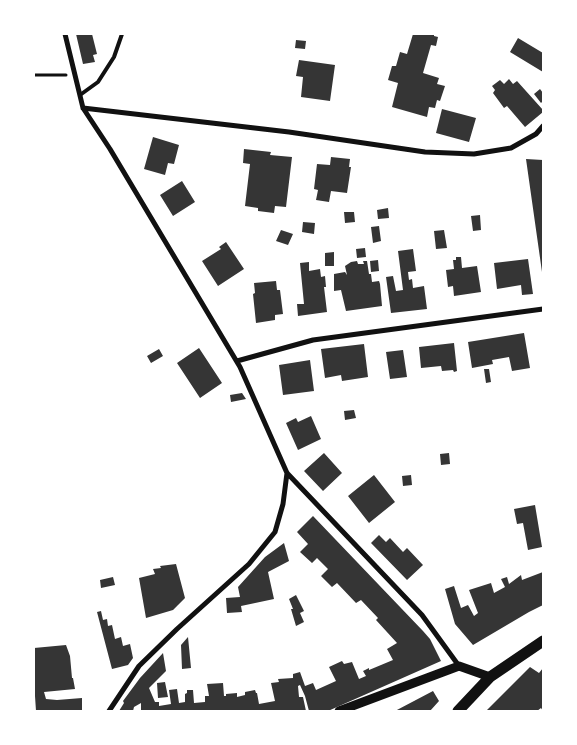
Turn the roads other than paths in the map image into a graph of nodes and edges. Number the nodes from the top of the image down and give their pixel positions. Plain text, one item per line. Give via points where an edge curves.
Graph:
1 (65, 34) edge
2 (122, 34) edge
3 (80, 95) junction
4 (84, 108) junction
5 (543, 126) edge
6 (543, 309) edge
7 (237, 361) junction
8 (287, 473) junction
9 (543, 641) edge
10 (459, 666) junction
11 (490, 677) junction
12 (109, 711) edge
13 (339, 711) edge
14 (458, 711) edge

1 - 3 street
2 - 3 lane via 114,57 98,82
3 - 4 street
4 - 5 street via 425,152 474,154 511,148 536,134
4 - 7 street
6 - 7 street via 313,340
7 - 8 street
8 - 10 street via 422,614
8 - 12 street via 275,532 249,564 139,666
9 - 11 main road
10 - 11 street
10 - 13 street
11 - 14 main road

